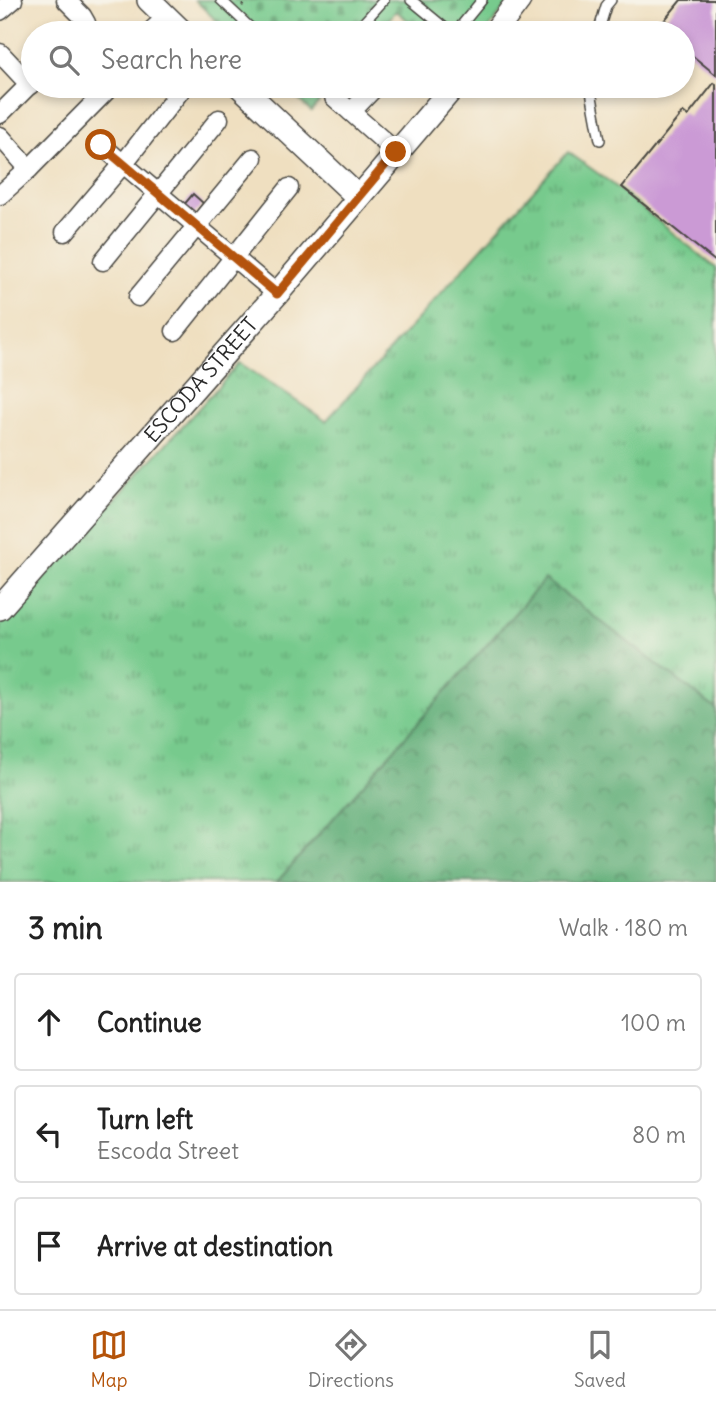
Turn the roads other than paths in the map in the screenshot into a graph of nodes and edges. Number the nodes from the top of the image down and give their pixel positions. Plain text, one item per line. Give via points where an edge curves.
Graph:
1 (13, 0) edge
2 (65, 0) edge
3 (149, 0) edge
4 (221, 0) edge
5 (384, 0) edge
6 (411, 0) edge
7 (482, 0) edge
8 (519, 0) edge
9 (611, 0) edge
10 (0, 11) edge
11 (82, 21) edge
12 (169, 21) edge
13 (243, 21) edge
14 (365, 21) edge
15 (438, 21) edge
16 (464, 21) edge
17 (503, 21) edge
18 (602, 21) edge
19 (0, 53) edge
20 (21, 73) edge
21 (21, 93) edge
22 (99, 98) edge
23 (175, 98) edge
24 (253, 98) edge
25 (335, 98) edge
26 (364, 98) edge
27 (439, 98) edge
28 (592, 98) edge
29 (351, 112) junction
30 (0, 114) edge
31 (219, 118) dead end
32 (0, 136) edge
33 (600, 140) dead end
34 (101, 145) dead end
35 (396, 152) junction
36 (254, 158) dead end
37 (123, 164) junction
38 (29, 169) junction
39 (289, 188) dead end
40 (159, 194) junction
41 (0, 195) edge
42 (358, 197) junction
43 (196, 226) junction
44 (65, 232) dead end
45 (234, 258) junction
46 (103, 261) dead end
47 (277, 294) junction
48 (138, 297) dead end
49 (175, 331) dead end
50 (0, 608) edge

1 - 10 street
2 - 11 street
3 - 12 street
4 - 13 lane
5 - 14 lane
6 - 15 lane
7 - 16 lane
8 - 17 street
9 - 18 lane
19 - 20 street
21 - 30 street
22 - 38 street
23 - 37 street
24 - 42 street
25 - 29 street
26 - 29 street
27 - 35 street, ESCODA STREET
28 - 33 lane
29 - 35 street
31 - 40 street
32 - 38 street
34 - 37 street
35 - 42 street, ESCODA STREET
36 - 43 street
37 - 40 street
37 - 44 street
38 - 41 street
39 - 45 street
40 - 43 street
40 - 46 street
42 - 47 street, ESCODA STREET
43 - 45 street
43 - 48 street
45 - 47 street
45 - 49 street
47 - 50 street, ESCODA STREET

